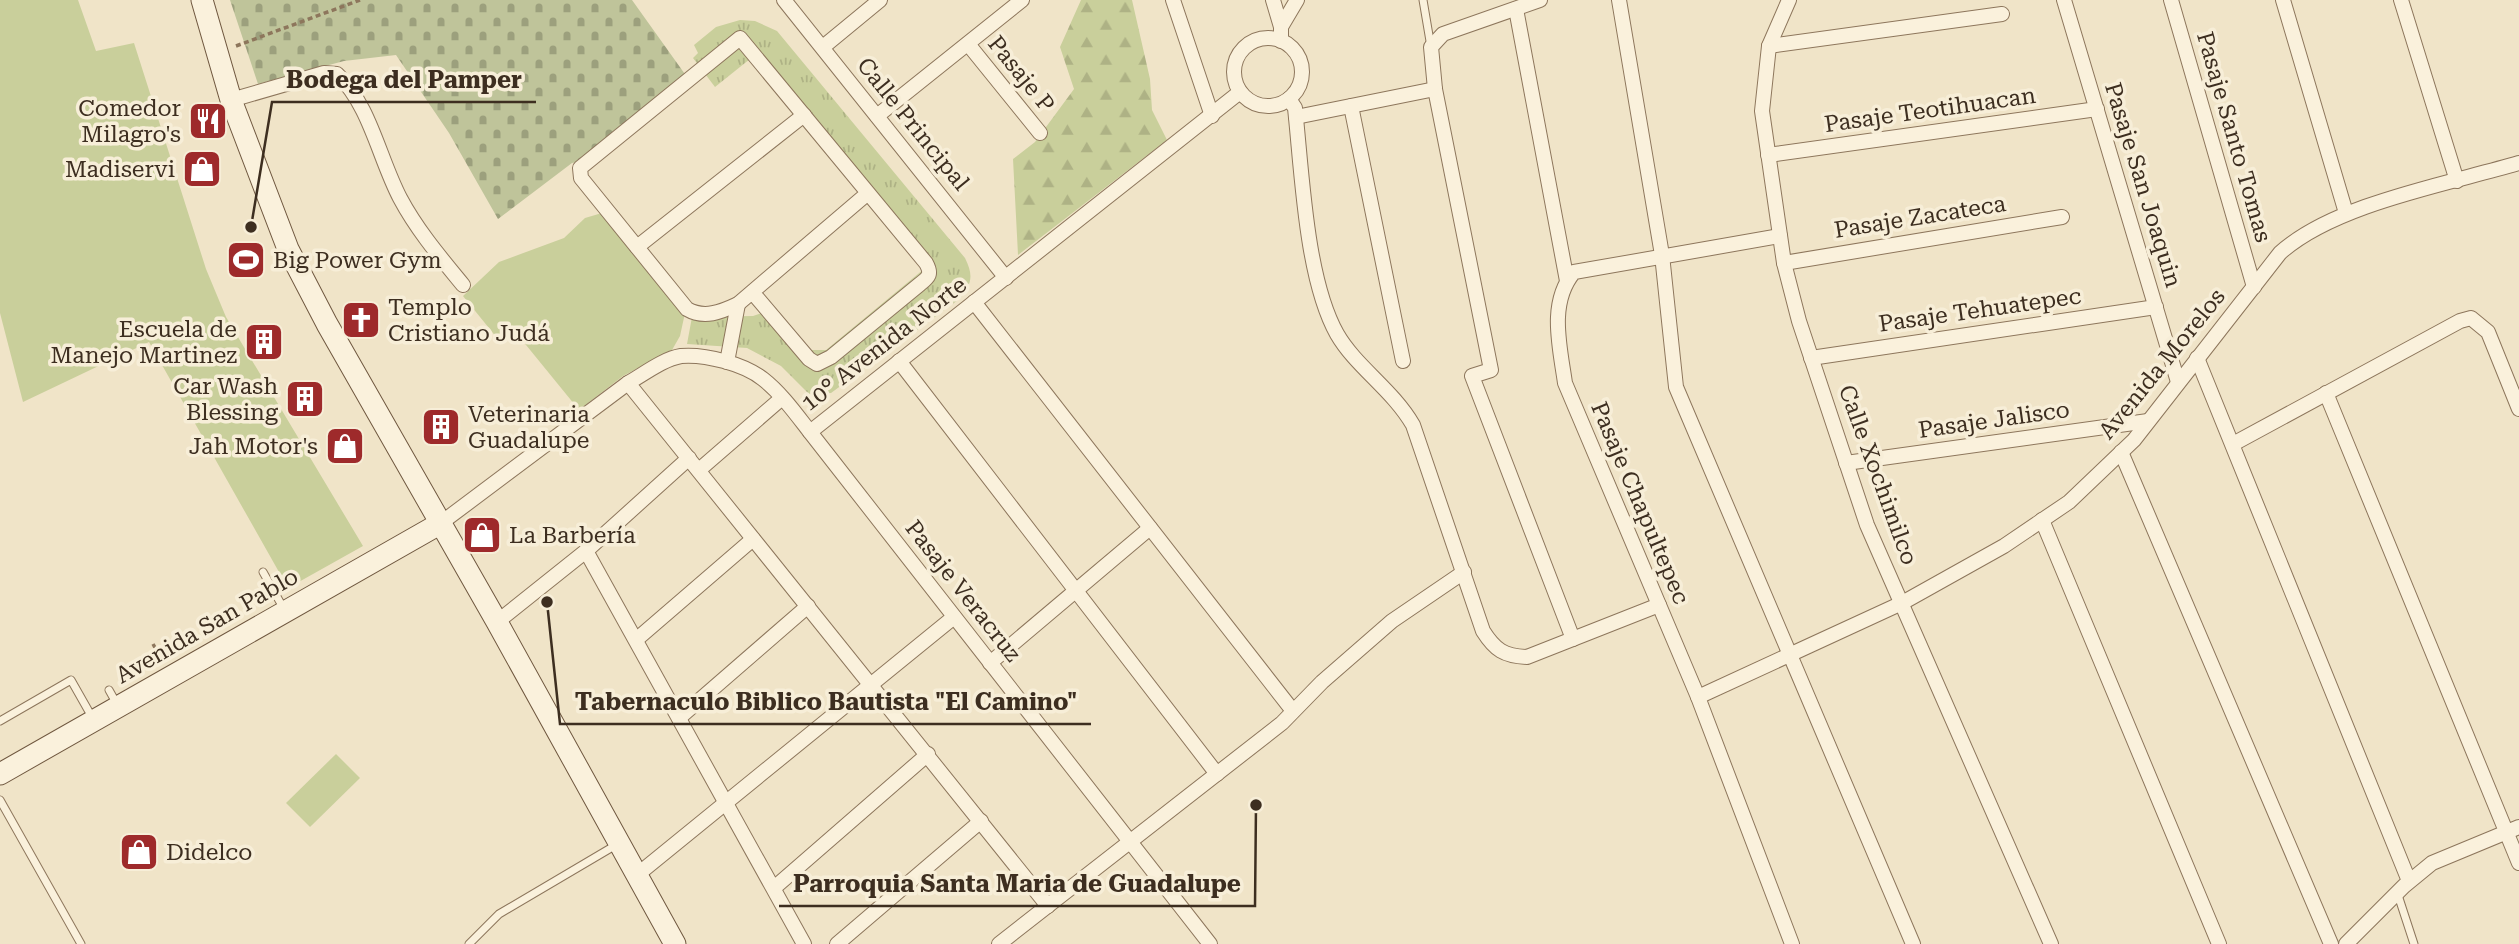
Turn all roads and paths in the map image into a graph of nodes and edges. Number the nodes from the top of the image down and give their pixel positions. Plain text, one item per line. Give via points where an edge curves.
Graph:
1 (202, 0) edge
2 (360, 0) edge
3 (784, 0) edge
4 (880, 0) edge
5 (1022, 0) edge
6 (1173, 0) edge
7 (1273, 0) edge
8 (1297, 0) edge
9 (1423, 0) edge
10 (1540, 0) edge
11 (1619, 0) edge
12 (1789, 0) edge
13 (2064, 0) edge
14 (2171, 0) edge
15 (2283, 0) edge
16 (2401, 0) edge
17 (1516, 9) junction
18 (2002, 14) dead end
19 (1281, 34) junction
20 (968, 44) junction
21 (236, 46) dead end
22 (1769, 46) junction
23 (822, 47) junction
24 (1431, 47) junction
25 (1435, 89) junction
26 (1240, 92) junction
27 (1289, 99) junction
28 (232, 100) junction
29 (1351, 106) junction
30 (2097, 109) junction
31 (804, 115) junction
32 (877, 116) junction
33 (1212, 116) junction
34 (1296, 117) junction
35 (1040, 134) dead end
36 (1768, 155) junction
37 (2519, 163) edge
38 (2457, 181) junction
39 (868, 193) junction
40 (2346, 214) junction
41 (2062, 217) dead end
42 (1780, 236) junction
43 (638, 247) junction
44 (1662, 255) junction
45 (1784, 263) junction
46 (1006, 278) junction
47 (1567, 281) junction
48 (463, 285) dead end
49 (2254, 286) junction
50 (753, 293) junction
51 (974, 302) junction
52 (738, 304) junction
53 (2156, 307) junction
54 (1811, 358) junction
55 (2197, 358) junction
56 (1403, 360) dead end
57 (899, 361) junction
58 (727, 362) junction
59 (2178, 382) junction
60 (628, 383) junction
61 (2326, 393) junction
62 (782, 398) junction
63 (2519, 409) edge
64 (2148, 421) junction
65 (810, 432) junction
66 (2233, 444) junction
67 (2121, 452) junction
68 (689, 458) junction
69 (1846, 463) junction
70 (699, 470) junction
71 (2042, 520) junction
72 (441, 523) junction
73 (1150, 528) junction
74 (753, 539) junction
75 (586, 551) junction
76 (263, 572) dead end
77 (1464, 572) junction
78 (1078, 589) junction
79 (1902, 603) junction
80 (1659, 605) junction
81 (808, 606) junction
82 (285, 612) junction
83 (954, 617) junction
84 (497, 622) junction
85 (637, 639) junction
86 (1573, 639) junction
87 (153, 644) dead end
88 (1789, 655) junction
89 (990, 663) junction
90 (165, 665) dead end
91 (872, 684) junction
92 (1698, 697) junction
93 (1293, 711) junction
94 (679, 718) junction
95 (0, 721) edge
96 (94, 721) junction
97 (928, 754) junction
98 (1217, 774) junction
99 (0, 775) edge
100 (0, 800) edge
101 (726, 803) junction
102 (981, 821) junction
103 (2512, 830) edge
104 (619, 842) junction
105 (1130, 842) junction
106 (2519, 863) edge
107 (637, 874) junction
108 (2409, 881) junction
109 (774, 888) junction
110 (2397, 892) junction
111 (1048, 906) junction
112 (82, 944) edge
113 (469, 944) edge
114 (675, 944) edge
115 (804, 944) edge
116 (838, 944) edge
117 (999, 944) edge
118 (1210, 944) edge
119 (1792, 944) edge
120 (1913, 944) edge
121 (2051, 944) edge
122 (2218, 944) edge
123 (2331, 944) edge
124 (2346, 944) edge
125 (2414, 944) edge

1 - 28 main road
2 - 21 path
3 - 23 street, Calle Principal
4 - 23 street
5 - 20 street
6 - 33 street
7 - 19 street
8 - 19 street
9 - 24 lane
10 - 17 street
11 - 44 street
12 - 22 street, Calle Xochimilco
13 - 30 street, Pasaje San Joaquin
14 - 49 street, Pasaje Santo Tomas
15 - 40 street
16 - 38 street
17 - 24 street via 1443,34
17 - 47 street
18 - 22 street
19 - 26 street via 1244,48 1234,68
19 - 27 street via 1301,66 1297,89
20 - 32 street
20 - 35 street, Pasaje P
22 - 36 street, Calle Xochimilco via 1762,111
23 - 32 street, Calle Principal
24 - 25 street
25 - 29 street
25 - 86 street via 1490,370 1472,376
26 - 27 street via 1260,105 1279,105
26 - 33 street, 10° Avenida Norte
27 - 34 street
28 - 48 street via 324,73 337,74 352,89 415,225
28 - 72 main road via 288,249
29 - 34 street
29 - 56 street
30 - 36 street, Pasaje Teotihuacan
30 - 53 street, Pasaje San Joaquin
31 - 39 street
31 - 43 street
31 - 43 street via 740,38 580,167 581,178
32 - 46 street, Calle Principal
33 - 46 street, 10° Avenida Norte
34 - 77 street via 1314,270 1326,312 1338,337 1413,425
36 - 42 street, Calle Xochimilco
37 - 38 street, Avenida Morelos
38 - 40 street, Avenida Morelos
39 - 50 street
39 - 50 street via 926,263 929,277 831,358 817,364
40 - 49 street, Avenida Morelos via 2299,236
41 - 45 street, Pasaje Zacateca
42 - 44 street
42 - 45 street, Calle Xochimilco
43 - 52 street via 695,314
44 - 47 street via 1588,268 1574,272
44 - 88 street via 1676,387
45 - 54 street, Calle Xochimilco
46 - 51 street, 10° Avenida Norte
47 - 80 street, Pasaje Chapultepec via 1559,299 1558,332 1565,383
49 - 55 street, Avenida Morelos
50 - 52 street
51 - 57 street, 10° Avenida Norte
51 - 73 street
52 - 58 street
53 - 54 street, Pasaje Tehuatepec
53 - 59 street, Pasaje San Joaquin
54 - 69 street, Calle Xochimilco
55 - 59 street, Avenida Morelos
55 - 66 street
57 - 65 street, 10° Avenida Norte
57 - 78 street
58 - 60 street, 10° Avenida Norte via 681,356
58 - 62 street, 10° Avenida Norte via 763,378
59 - 64 street, Avenida Morelos
60 - 68 street
60 - 72 street, 10° Avenida Norte
61 - 63 street via 2471,318 2488,332
61 - 66 street
61 - 103 street
62 - 65 street, 10° Avenida Norte
62 - 70 street
64 - 67 street, Avenida Morelos
64 - 69 street, Pasaje Jalisco
65 - 83 street, Pasaje Veracruz
66 - 108 street
67 - 71 street, Avenida Morelos via 2069,502
67 - 123 street
68 - 70 street
68 - 75 street
69 - 79 street, Calle Xochimilco via 1867,525
70 - 74 street
71 - 79 street, Avenida Morelos
71 - 122 street
72 - 82 main road, Avenida San Pablo
72 - 84 main road
73 - 78 street
73 - 93 street
74 - 81 street
74 - 85 street
75 - 84 street
75 - 85 street
76 - 82 lane
77 - 86 street via 1483,631 1493,647 1507,656 1527,657
77 - 93 street via 1392,621
78 - 89 street
78 - 98 street
79 - 88 street, Avenida Morelos
79 - 121 street, Calle Xochimilco
80 - 86 street
80 - 92 street, Pasaje Chapultepec
81 - 91 street
81 - 94 street
82 - 96 main road, Avenida San Pablo via 114,698
83 - 89 street, Pasaje Veracruz
83 - 91 street
84 - 104 main road
85 - 94 street
87 - 90 path
88 - 92 street, Avenida Morelos
88 - 120 street
89 - 105 street, Pasaje Veracruz
91 - 97 street
91 - 101 street
92 - 119 street, Pasaje Chapultepec
93 - 98 street
94 - 101 street
95 - 96 lane via 71,680
96 - 99 main road, Avenida San Pablo
97 - 102 street
97 - 109 street
98 - 105 street
100 - 112 lane
101 - 107 street
101 - 109 street
102 - 111 street
102 - 116 street
103 - 106 street
103 - 108 street via 2432,863
104 - 107 main road
104 - 113 lane via 499,914
105 - 111 street
105 - 118 street, Pasaje Veracruz
107 - 114 main road
108 - 110 street
109 - 115 street
110 - 124 street
110 - 125 lane
111 - 117 street

